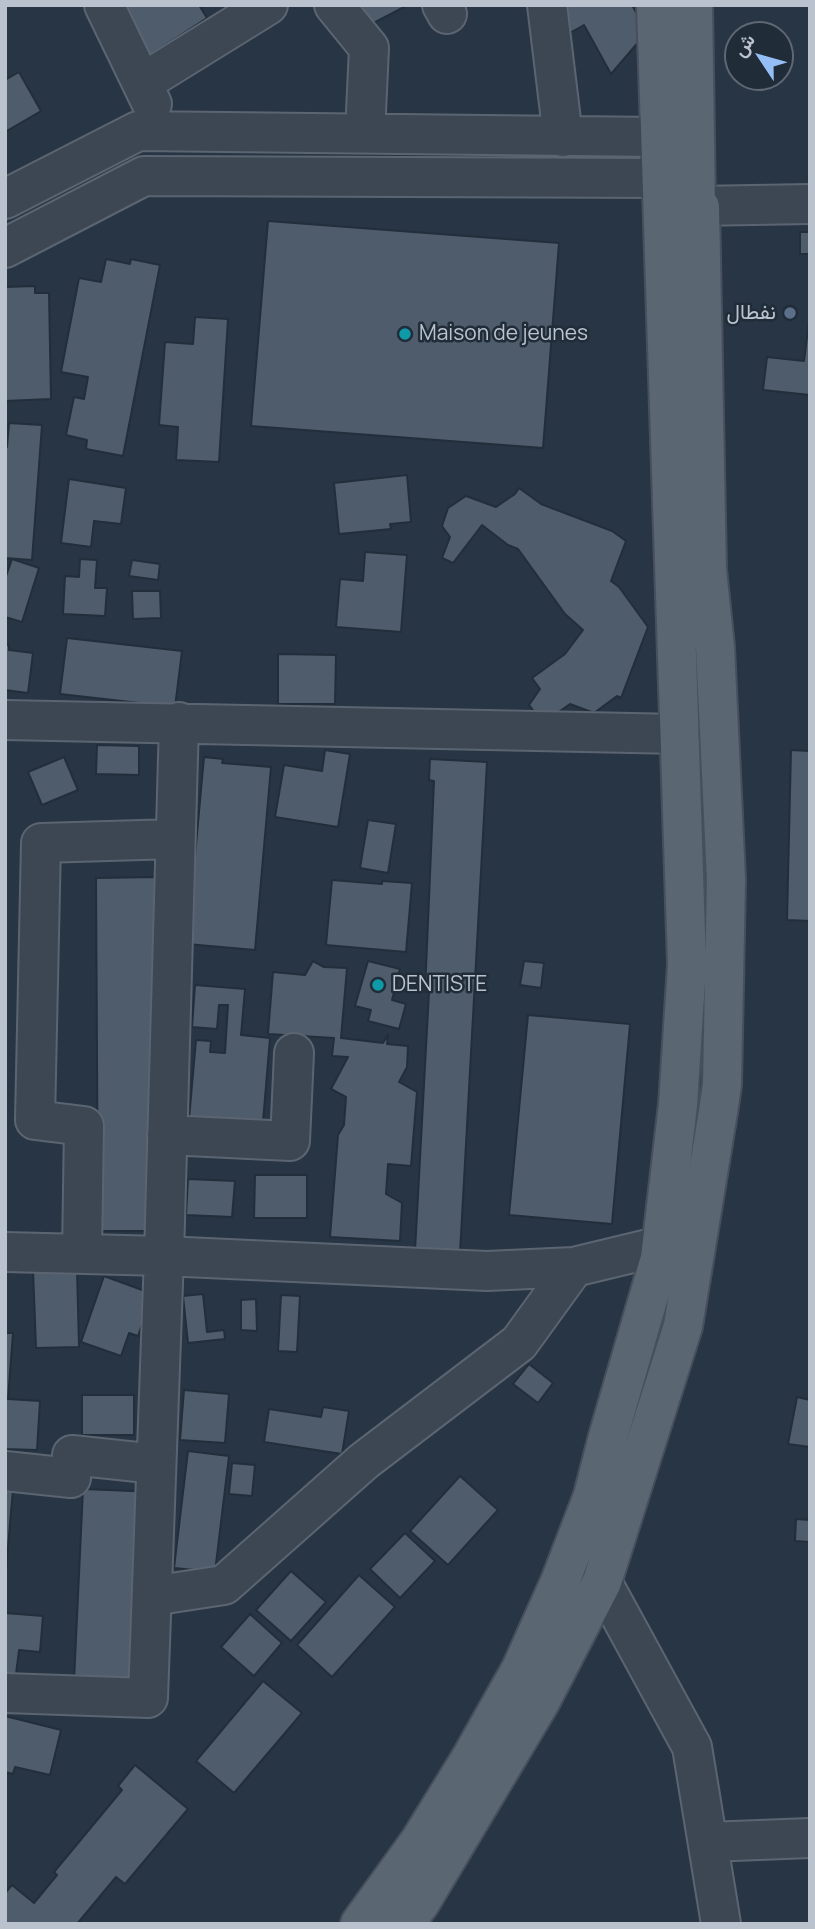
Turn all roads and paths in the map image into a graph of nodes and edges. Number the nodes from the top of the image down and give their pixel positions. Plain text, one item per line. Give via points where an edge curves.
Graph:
1 (104, 5) edge
2 (268, 5) edge
3 (334, 5) edge
4 (547, 5) edge
5 (656, 5) edge
6 (694, 5) edge
7 (229, 16) edge
8 (142, 83) junction
9 (165, 131) junction
10 (365, 133) junction
11 (660, 137) junction
12 (563, 138) junction
13 (661, 178) junction
14 (5, 199) edge
15 (810, 204) edge
16 (696, 206) junction
17 (5, 248) edge
18 (5, 720) edge
19 (179, 722) junction
20 (680, 734) junction
21 (175, 839) junction
22 (294, 1053) dead end
23 (167, 1135) junction
24 (661, 1246) junction
25 (5, 1252) edge
26 (82, 1254) junction
27 (164, 1256) junction
28 (575, 1267) junction
29 (156, 1464) junction
30 (5, 1471) edge
31 (610, 1501) junction
32 (602, 1582) junction
33 (152, 1596) junction
34 (5, 1693) edge
35 (810, 1838) edge
36 (708, 1842) junction
37 (360, 1924) edge
38 (404, 1924) edge
39 (721, 1924) edge

1 - 8 street
2 - 7 street
3 - 10 street via 369,48
4 - 12 street
5 - 11 main road
6 - 16 main road
7 - 8 street
8 - 9 street
9 - 10 street
9 - 14 street via 138,131
10 - 12 street
11 - 12 street
11 - 13 main road
13 - 17 street via 144,176
13 - 20 main road
15 - 16 street
16 - 31 main road via 700,207 707,570 726,879 722,1085 683,1326
18 - 19 street
19 - 20 street
19 - 21 street
20 - 24 main road via 687,965 678,1105
21 - 23 street
21 - 26 street via 41,843 35,1120 84,1126
22 - 23 street via 290,1141
23 - 27 street
24 - 28 street
24 - 31 main road via 608,1437
25 - 26 street
26 - 27 street
27 - 28 street via 487,1271
27 - 29 street
28 - 33 street via 519,1343 364,1461 224,1585
29 - 30 street via 72,1455 71,1478
29 - 33 street
31 - 32 main road
31 - 37 main road via 560,1582 521,1669 471,1758 420,1841
32 - 36 street via 692,1747
32 - 38 main road via 540,1702
33 - 34 street via 148,1698
35 - 36 street
36 - 39 street

